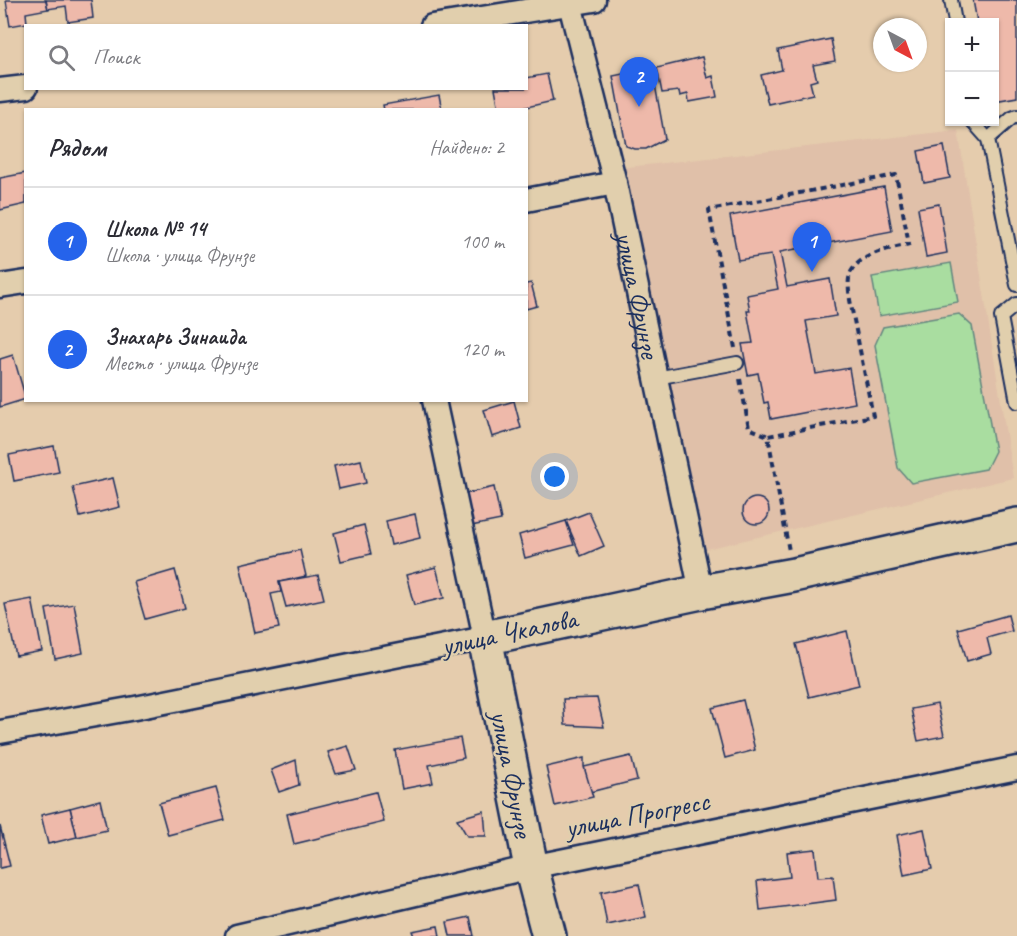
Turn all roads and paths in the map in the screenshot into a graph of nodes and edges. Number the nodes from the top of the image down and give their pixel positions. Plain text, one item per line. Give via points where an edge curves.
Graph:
1 (594, 0) edge
2 (951, 0) edge
3 (569, 2) edge
4 (954, 18) edge
5 (443, 24) edge
6 (24, 87) edge
7 (0, 90) edge
8 (1017, 116) edge
9 (977, 126) edge
10 (988, 139) junction
11 (615, 183) junction
12 (528, 200) edge
13 (24, 282) edge
14 (1017, 285) edge
15 (0, 286) edge
16 (1017, 304) edge
17 (737, 363) junction
18 (656, 378) junction
19 (434, 402) edge
20 (1017, 402) edge
21 (768, 436) junction
22 (1017, 525) edge
23 (794, 575) junction
24 (701, 592) junction
25 (485, 638) junction
26 (0, 732) edge
27 (1017, 768) edge
28 (531, 867) junction
29 (237, 936) edge
30 (549, 936) edge

1 - 3 street
2 - 4 lane
3 - 5 street
3 - 11 street, улица Фрунзе
6 - 7 street
8 - 10 lane
9 - 10 lane
10 - 14 lane
11 - 12 street
11 - 18 street, улица Фрунзе
13 - 15 street
16 - 20 lane via 1001,317
17 - 18 lane
17 - 21 path via 749,428
17 - 21 path via 709,210 896,175 909,244 873,254 857,264 849,282 873,416
18 - 24 street, улица Фрунзе
19 - 25 street, улица Фрунзе
21 - 23 path
22 - 23 street, улица Чкалова
23 - 24 street, улица Чкалова
24 - 25 street, улица Чкалова
25 - 26 street, улица Чкалова
25 - 28 street, улица Фрунзе
27 - 28 street, улица Прогресс
28 - 29 street, улица Прогресс
28 - 30 street, улица Фрунзе

